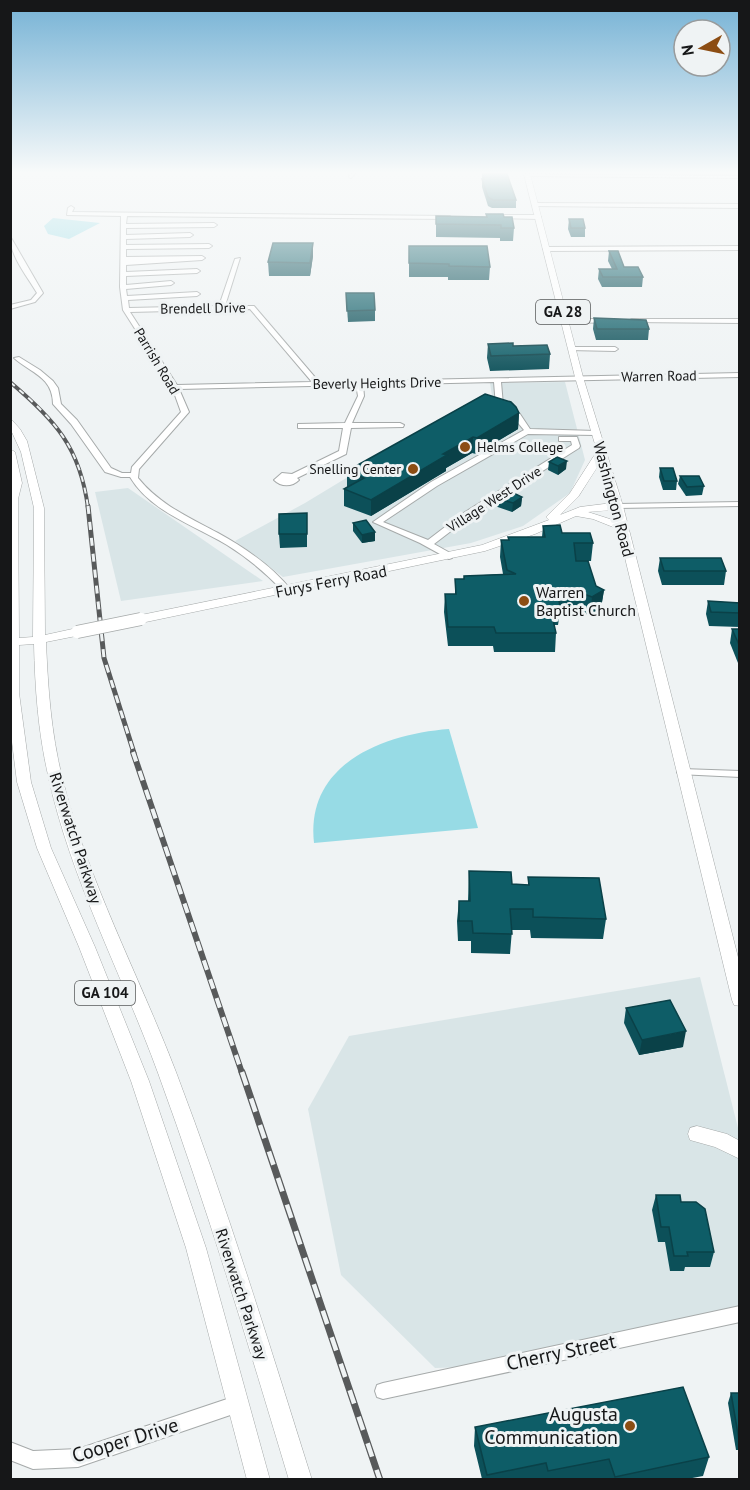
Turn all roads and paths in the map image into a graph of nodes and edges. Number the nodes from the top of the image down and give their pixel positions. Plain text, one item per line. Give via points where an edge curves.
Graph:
1 (13, 244) edge
2 (124, 244) edge
3 (545, 244) edge
4 (209, 246) dead end
5 (124, 248) junction
6 (740, 248) edge
7 (546, 249) junction
8 (237, 259) dead end
9 (124, 261) junction
10 (197, 271) dead end
11 (123, 274) junction
12 (171, 283) dead end
13 (123, 287) junction
14 (197, 294) dead end
15 (124, 298) junction
16 (10, 306) edge
17 (222, 307) junction
18 (126, 310) junction
19 (566, 321) junction
20 (614, 321) edge
21 (622, 321) edge
22 (740, 321) edge
23 (615, 349) dead end
24 (572, 350) junction
25 (17, 358) dead end
26 (740, 375) edge
27 (579, 377) junction
28 (497, 380) junction
29 (359, 383) junction
30 (317, 384) junction
31 (175, 387) junction
32 (10, 421) edge
33 (400, 425) dead end
34 (301, 426) dead end
35 (347, 427) junction
36 (528, 431) junction
37 (596, 433) junction
38 (602, 450) junction
39 (10, 452) edge
40 (133, 475) junction
41 (293, 477) dead end
42 (740, 504) edge
43 (618, 506) junction
44 (564, 517) junction
45 (623, 527) junction
46 (531, 532) junction
47 (428, 544) junction
48 (449, 556) junction
49 (287, 590) junction
50 (12, 604) edge
51 (38, 640) junction
52 (12, 647) edge
53 (12, 691) edge
54 (682, 772) junction
55 (740, 774) edge
56 (736, 971) edge
57 (740, 1000) edge
58 (697, 1134) dead end
59 (740, 1151) edge
60 (740, 1314) edge
61 (383, 1391) dead end
62 (239, 1404) junction
63 (10, 1451) edge
64 (259, 1479) edge
65 (301, 1479) edge

1 - 16 street via 40,293 33,301
2 - 5 street, Parrish Road
3 - 7 main road, Washington Road / GA 28
4 - 5 street
5 - 9 street, Parrish Road
6 - 7 street
7 - 19 main road, Washington Road / GA 28
8 - 17 street
9 - 9 street via 202,258
9 - 11 street, Parrish Road
10 - 11 street
11 - 13 street, Parrish Road
12 - 13 street
13 - 15 street, Parrish Road
14 - 15 street
15 - 18 street, Parrish Road
17 - 18 street, Brendell Drive
17 - 30 street, Brendell Drive via 252,307
18 - 31 street, Parrish Road
19 - 20 street
19 - 24 main road, Washington Road / GA 28
21 - 22 street
23 - 24 street
24 - 27 main road, Washington Road / GA 28
25 - 40 street via 53,383 57,404 108,470
26 - 27 street, Warren Road
27 - 28 street, Beverly Heights Drive
27 - 37 main road, Washington Road / GA 28
28 - 29 street, Beverly Heights Drive
28 - 36 street, Village West Drive via 500,406 517,416
29 - 30 street, Beverly Heights Drive
29 - 35 street via 361,396
30 - 31 street, Beverly Heights Drive
31 - 40 street, Parrish Road via 185,412
32 - 51 main road, Riverwatch Parkway / GA 104 via 25,444 39,508
33 - 35 street
34 - 35 street
35 - 41 street via 343,452
36 - 37 street
36 - 47 street, Village West Drive via 377,522
36 - 47 street, Village West Drive via 549,439 574,439 576,446
37 - 38 main road, Washington Road / GA 28
38 - 43 main road, Washington Road / GA 28
38 - 46 main road via 586,480 565,506
39 - 50 main road, Riverwatch Parkway / GA 104 via 17,483
40 - 49 street via 156,502 243,551
42 - 43 street
43 - 44 main road, Furys Ferry Road via 580,510
43 - 45 main road, Washington Road
44 - 45 main road via 595,516
44 - 46 main road, Furys Ferry Road
45 - 54 main road, Washington Road
46 - 48 main road, Furys Ferry Road
47 - 48 street, Village West Drive
48 - 49 main road, Furys Ferry Road
49 - 51 main road, Furys Ferry Road, bridge
50 - 52 main road, Riverwatch Parkway / GA 104
51 - 52 main road, Furys Ferry Road
51 - 65 main road, Riverwatch Parkway / GA 104 via 46,733 87,881 166,1070 225,1237
52 - 53 main road, Riverwatch Parkway / GA 104
53 - 62 main road, Riverwatch Parkway / GA 104 via 23,773 35,821 140,1080 196,1248
54 - 55 street
54 - 56 main road, Washington Road
56 - 57 main road, Washington Road
58 - 59 main road
60 - 61 street, Cherry Street
62 - 63 street, Cooper Drive via 78,1458 33,1460
62 - 64 main road, Riverwatch Parkway / GA 104

